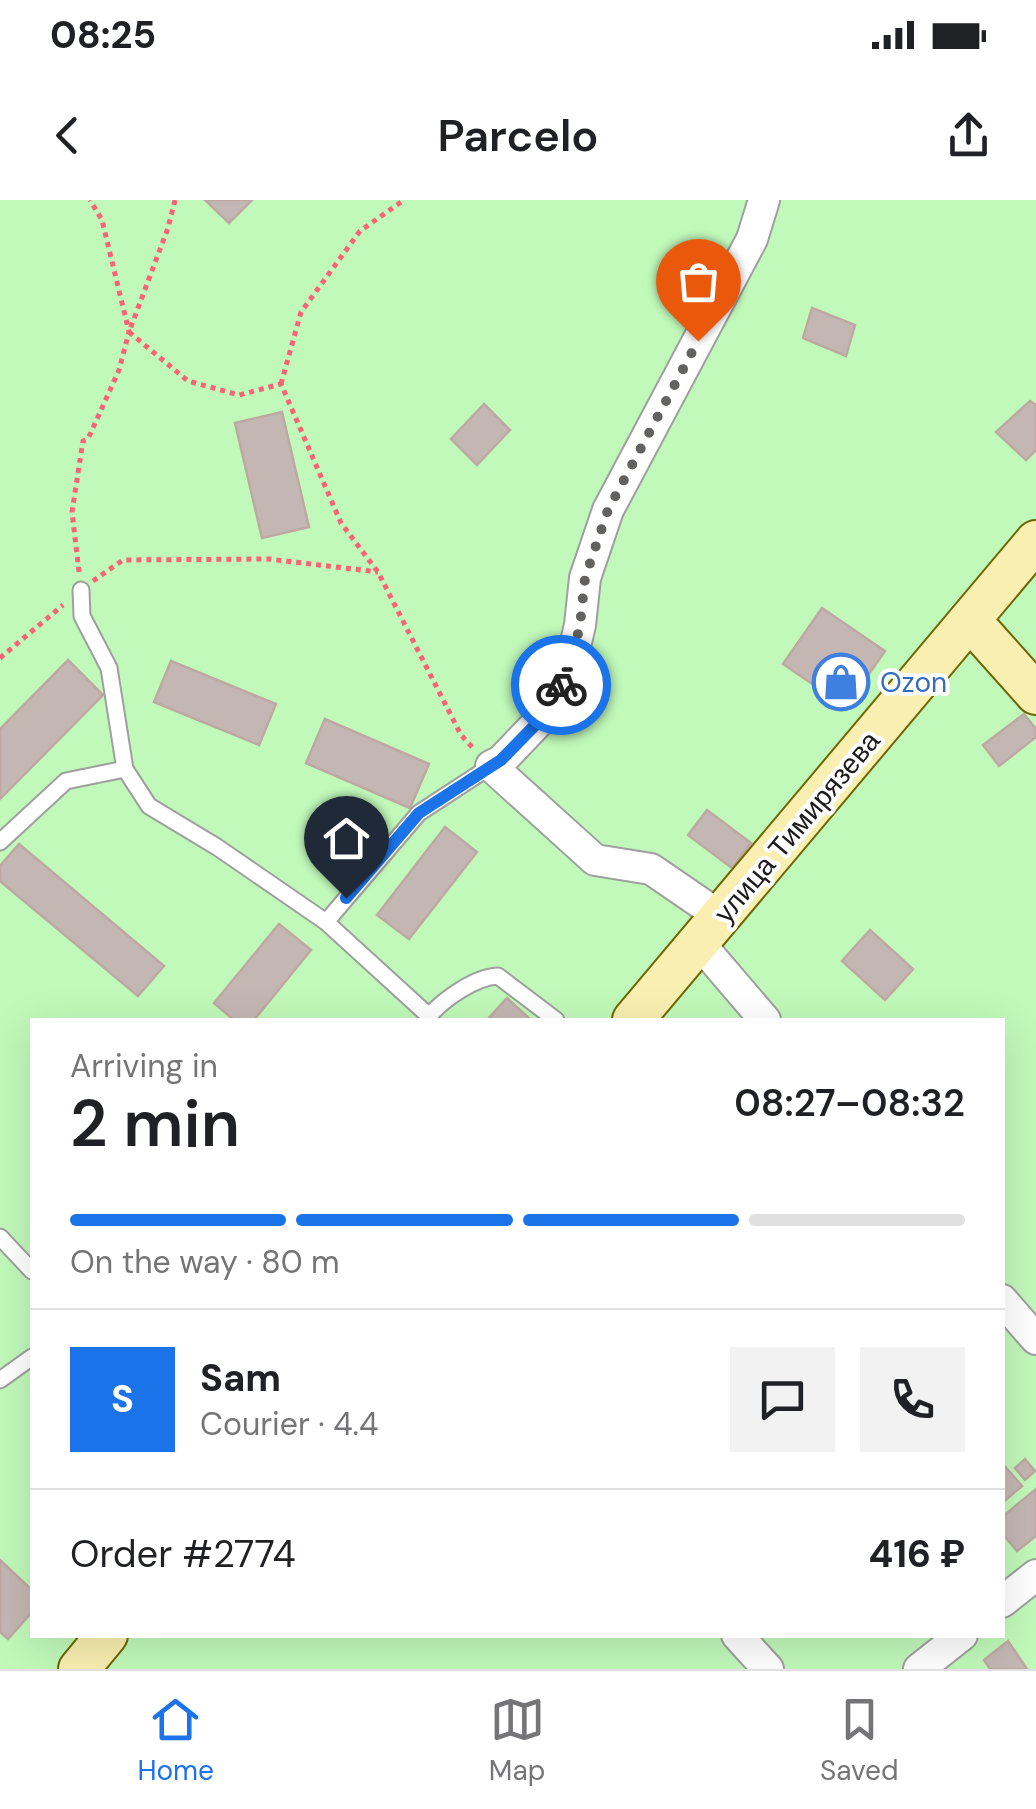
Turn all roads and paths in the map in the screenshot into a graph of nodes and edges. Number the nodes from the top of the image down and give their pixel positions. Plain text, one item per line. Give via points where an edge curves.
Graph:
1 (90, 200) edge
2 (174, 200) edge
3 (404, 200) edge
4 (764, 200) edge
5 (130, 332) junction
6 (281, 384) junction
7 (1036, 541) edge
8 (378, 572) junction
9 (81, 590) junction
10 (970, 620) junction
11 (0, 658) edge
12 (1036, 694) edge
13 (490, 766) junction
14 (125, 769) junction
15 (0, 842) edge
16 (326, 922) junction
17 (711, 930) junction
18 (427, 1018) edge
19 (553, 1018) edge
20 (635, 1018) edge
21 (764, 1018) edge
22 (0, 1237) edge
23 (30, 1269) edge
24 (1005, 1303) edge
25 (1036, 1339) edge
26 (30, 1358) edge
27 (0, 1380) edge
28 (1036, 1576) edge
29 (1005, 1600) edge
30 (105, 1638) edge
31 (740, 1638) edge
32 (958, 1638) edge
33 (79, 1669) edge
34 (768, 1669) edge
35 (919, 1669) edge

1 - 5 path via 102,220
2 - 5 path
3 - 6 path via 360,231 301,312
4 - 13 street via 752,239 608,510 585,578 570,668 543,717
5 - 6 path via 188,381 238,396
5 - 9 path via 119,370 82,441 72,512
6 - 8 path via 341,524
7 - 10 street, улица Тимирязева
8 - 9 path via 269,558 123,560
8 - 13 path via 461,735
9 - 11 path
9 - 14 lane via 82,616 110,668
10 - 12 street
10 - 17 street, улица Тимирязева
13 - 16 lane via 419,813
13 - 17 street via 595,860 651,868
14 - 15 lane via 66,781
14 - 16 lane via 150,806
16 - 18 lane
17 - 20 street, улица Тимирязева
17 - 21 street
18 - 19 lane via 441,1002 498,976
22 - 23 lane
24 - 25 street
26 - 27 lane
28 - 29 street
30 - 33 street
31 - 34 street
32 - 35 street

